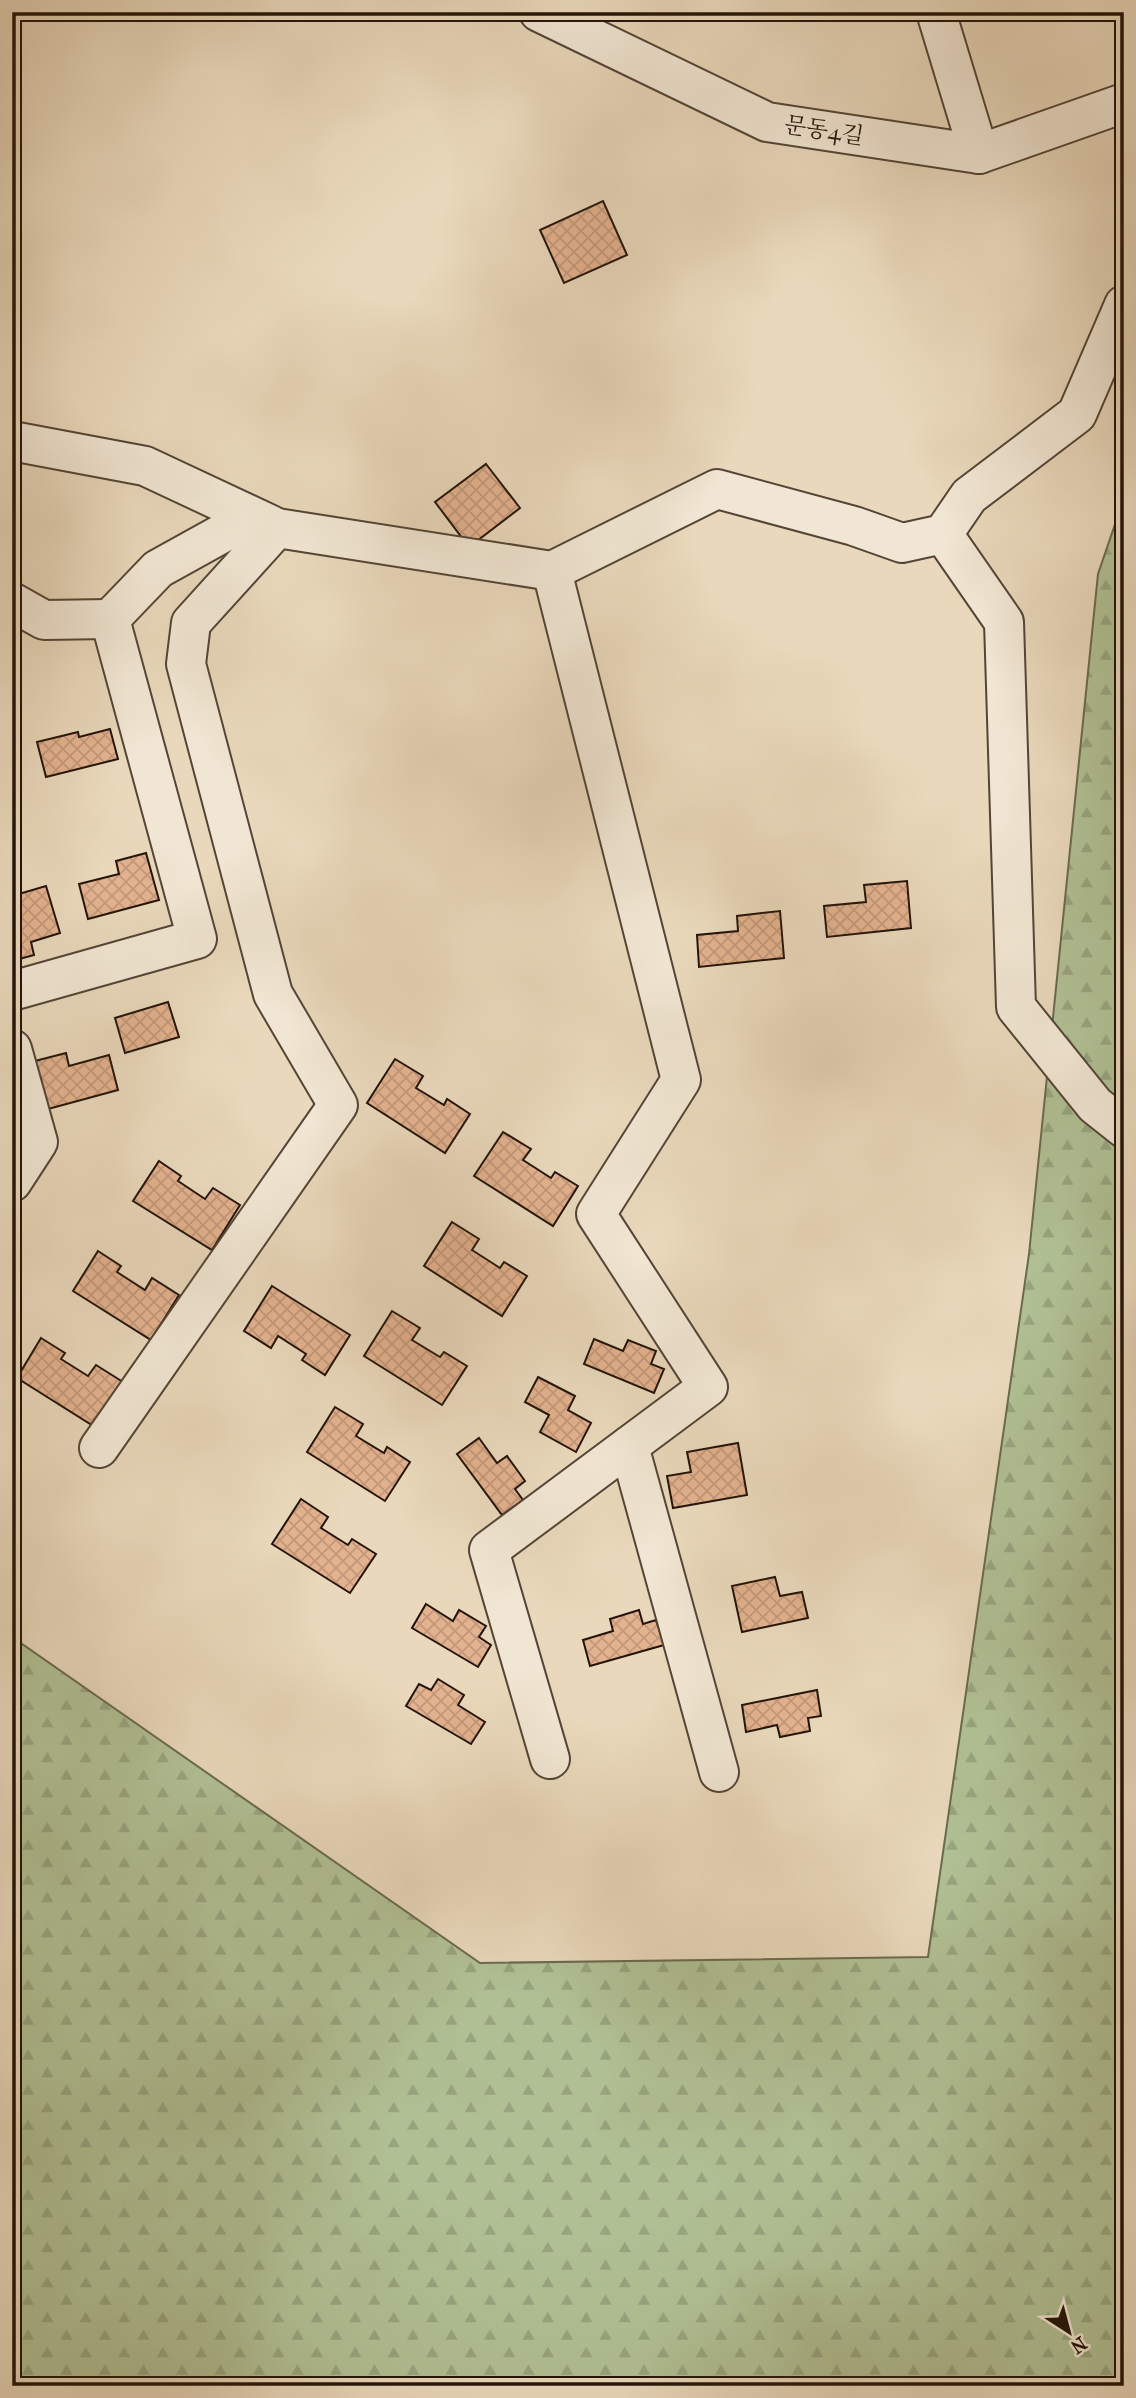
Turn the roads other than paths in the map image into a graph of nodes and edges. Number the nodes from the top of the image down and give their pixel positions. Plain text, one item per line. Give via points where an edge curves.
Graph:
1 (539, 12) edge
2 (936, 12) edge
3 (1124, 103) edge
4 (979, 154) junction
5 (1124, 305) edge
6 (12, 440) edge
7 (277, 528) junction
8 (943, 534) junction
9 (552, 572) junction
10 (12, 602) edge
11 (110, 619) junction
12 (12, 991) edge
13 (12, 1049) edge
14 (1124, 1128) edge
15 (12, 1182) edge
16 (629, 1446) junction
17 (99, 1448) dead end
18 (550, 1759) dead end
19 (719, 1772) dead end

1 - 4 street, 문동4길 via 767,122
2 - 4 street
3 - 4 street, 문동4길
5 - 8 street via 1077,414 969,496
6 - 7 street via 145,466
7 - 9 street
7 - 11 street via 232,528 158,569
7 - 17 street via 191,623 186,664 273,994 338,1105
8 - 9 street via 902,543 717,489
8 - 14 street via 1004,622 1016,1007 1096,1105
9 - 16 street via 681,1080 596,1214 708,1387
10 - 11 street via 44,620
11 - 12 street via 197,939
13 - 15 street via 38,1142
16 - 18 street via 489,1550
16 - 19 street

